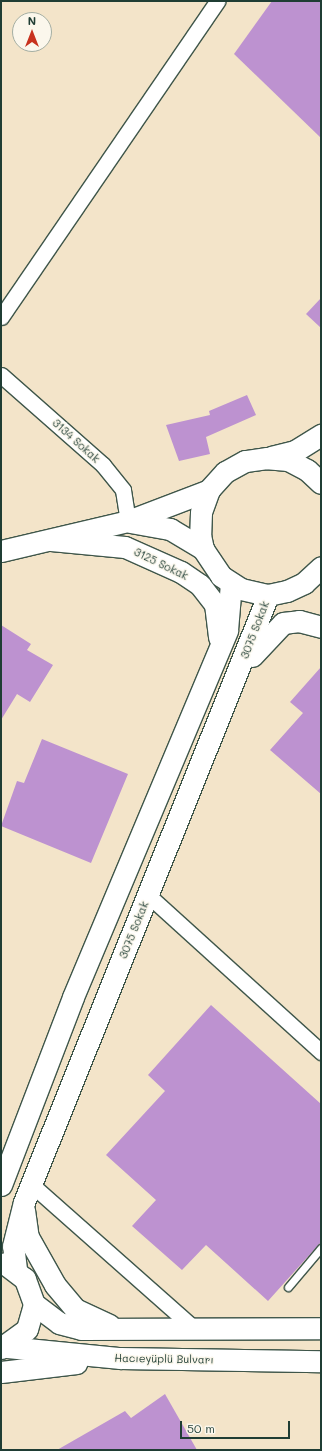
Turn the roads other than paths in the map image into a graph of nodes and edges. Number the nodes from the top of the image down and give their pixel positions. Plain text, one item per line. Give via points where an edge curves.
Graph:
1 (217, 1) edge
2 (1, 316) edge
3 (1, 375) edge
4 (321, 435) edge
5 (267, 458) junction
6 (321, 483) edge
7 (209, 490) junction
8 (128, 521) junction
9 (51, 540) junction
10 (203, 549) junction
11 (1, 551) edge
12 (321, 567) edge
13 (232, 583) junction
14 (313, 585) edge
15 (268, 594) junction
16 (321, 627) edge
17 (219, 648) junction
18 (238, 676) junction
19 (148, 896) junction
20 (321, 1052) edge
21 (2, 1177) edge
22 (28, 1193) junction
23 (321, 1248) edge
24 (8, 1266) edge
25 (288, 1287) dead end
26 (34, 1304) junction
27 (129, 1328) junction
28 (194, 1328) junction
29 (321, 1328) edge
30 (4, 1347) edge
31 (120, 1358) junction
32 (321, 1361) edge
33 (1, 1372) edge

1 - 2 street
3 - 8 street, 3134 Sokak via 103,465 123,490
4 - 5 street via 295,451
5 - 6 street via 288,460 307,470
5 - 7 street via 245,461 225,472
7 - 8 street, 3125 Sokak
7 - 10 street via 201,512
8 - 9 street, 3125 Sokak
8 - 10 street, 3125 Sokak via 170,529
9 - 11 street, 3125 Sokak
9 - 17 street, 3125 Sokak via 125,547 191,578 215,604
10 - 13 street via 221,576
12 - 14 street
13 - 15 street via 241,589
13 - 17 street via 230,616
14 - 15 street
15 - 18 street, 3075 Sokak
16 - 18 street via 299,621 283,624 266,637
17 - 21 street
18 - 19 street, 3075 Sokak
19 - 20 street
19 - 22 street, 3075 Sokak
22 - 24 street, 3075 Sokak via 13,1240
22 - 27 street via 28,1237 68,1302 96,1321
22 - 28 street
23 - 25 lane
24 - 26 street via 28,1285
26 - 27 street via 55,1320 75,1328
26 - 30 street via 27,1329
27 - 28 street
28 - 29 street
30 - 31 street, Hacıeyüplü Bulvarı
31 - 32 street, Hacıeyüplü Bulvarı
31 - 33 street

